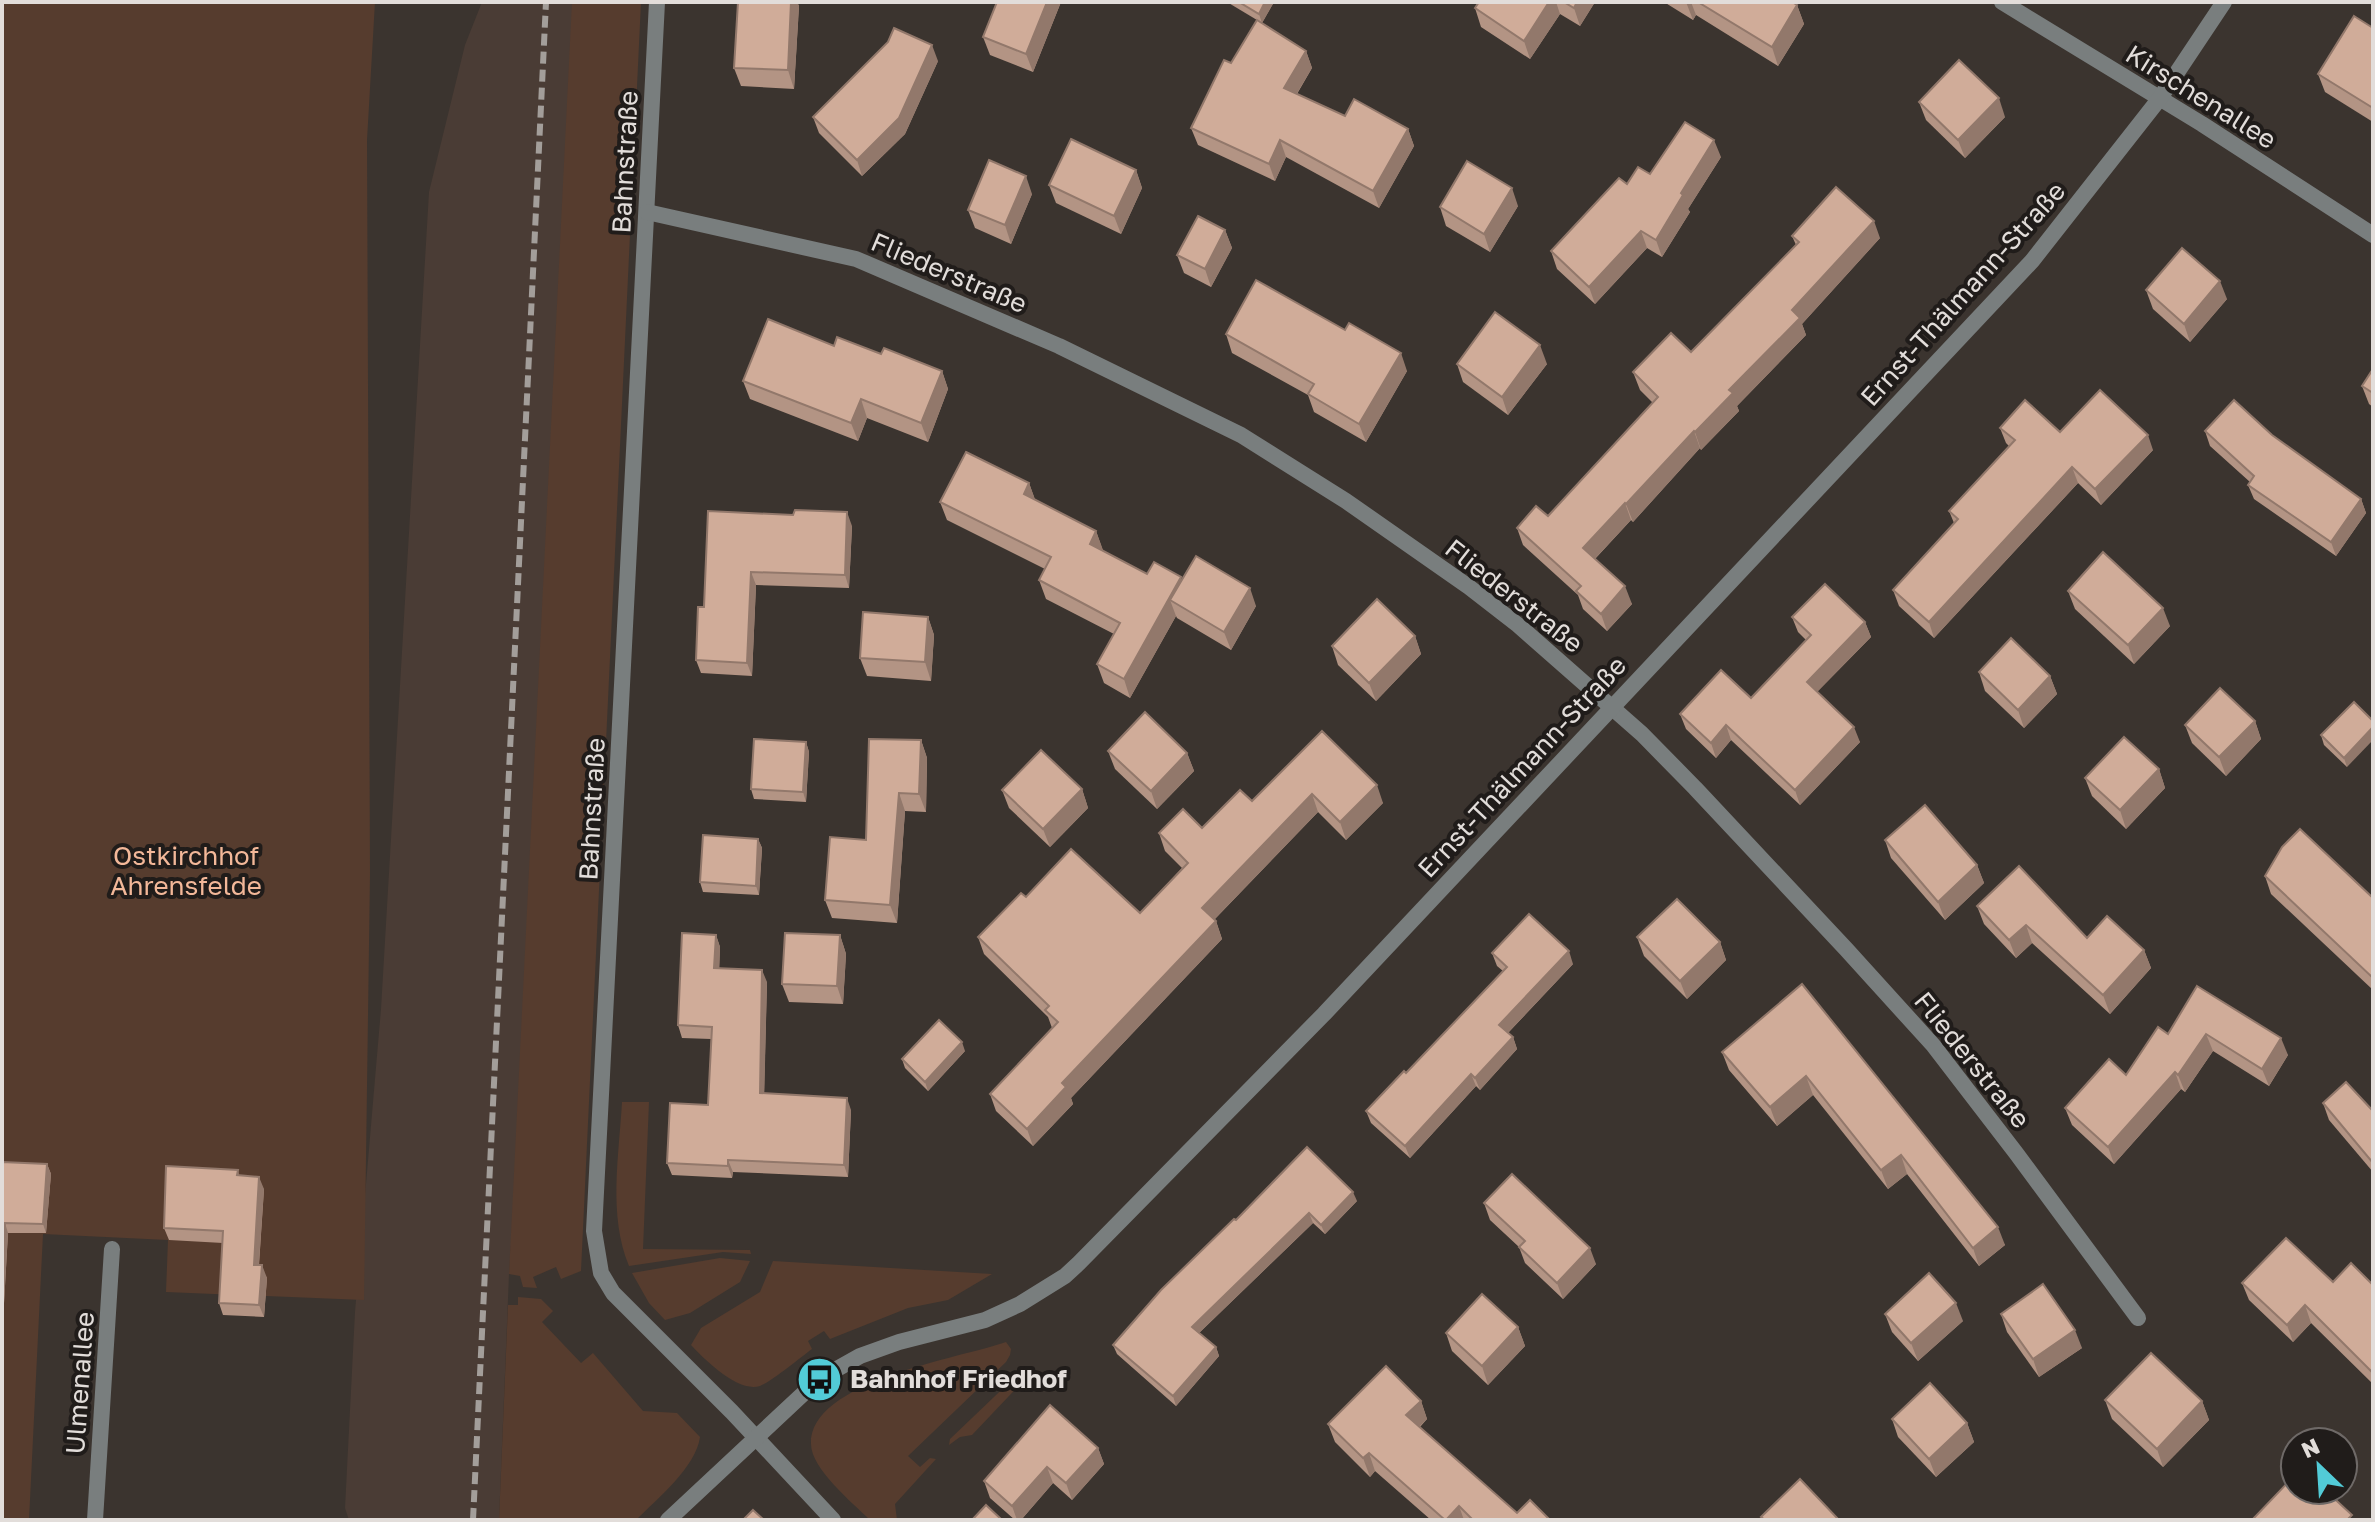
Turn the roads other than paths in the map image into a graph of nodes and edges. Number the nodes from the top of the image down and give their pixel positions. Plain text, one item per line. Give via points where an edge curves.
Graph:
1 (657, 2) edge
2 (2002, 2) edge
3 (2224, 2) edge
4 (2160, 98) junction
5 (647, 212) junction
6 (2373, 235) edge
7 (1612, 707) junction
8 (112, 1249) dead end
9 (2138, 1318) dead end
10 (754, 1438) junction
11 (95, 1520) edge
12 (668, 1520) edge
13 (833, 1520) edge

1 - 5 street, Bahnstraße
2 - 4 street, Kirschenallee
3 - 4 street, Ernst-Thälmann-Straße
4 - 6 street, Kirschenallee
4 - 7 street, Ernst-Thälmann-Straße via 2032,261
5 - 7 street, Fliederstraße via 856,259 1059,346 1241,435 1469,587
5 - 10 street, Bahnstraße via 594,1231 601,1273 613,1293
7 - 9 street, Fliederstraße via 1695,788 1933,1045
7 - 10 street, Ernst-Thälmann-Straße via 1314,1024 1065,1276 985,1320 860,1356 819,1379
8 - 11 street, Ulmenallee
10 - 12 street
10 - 13 street, Bahnstraße

